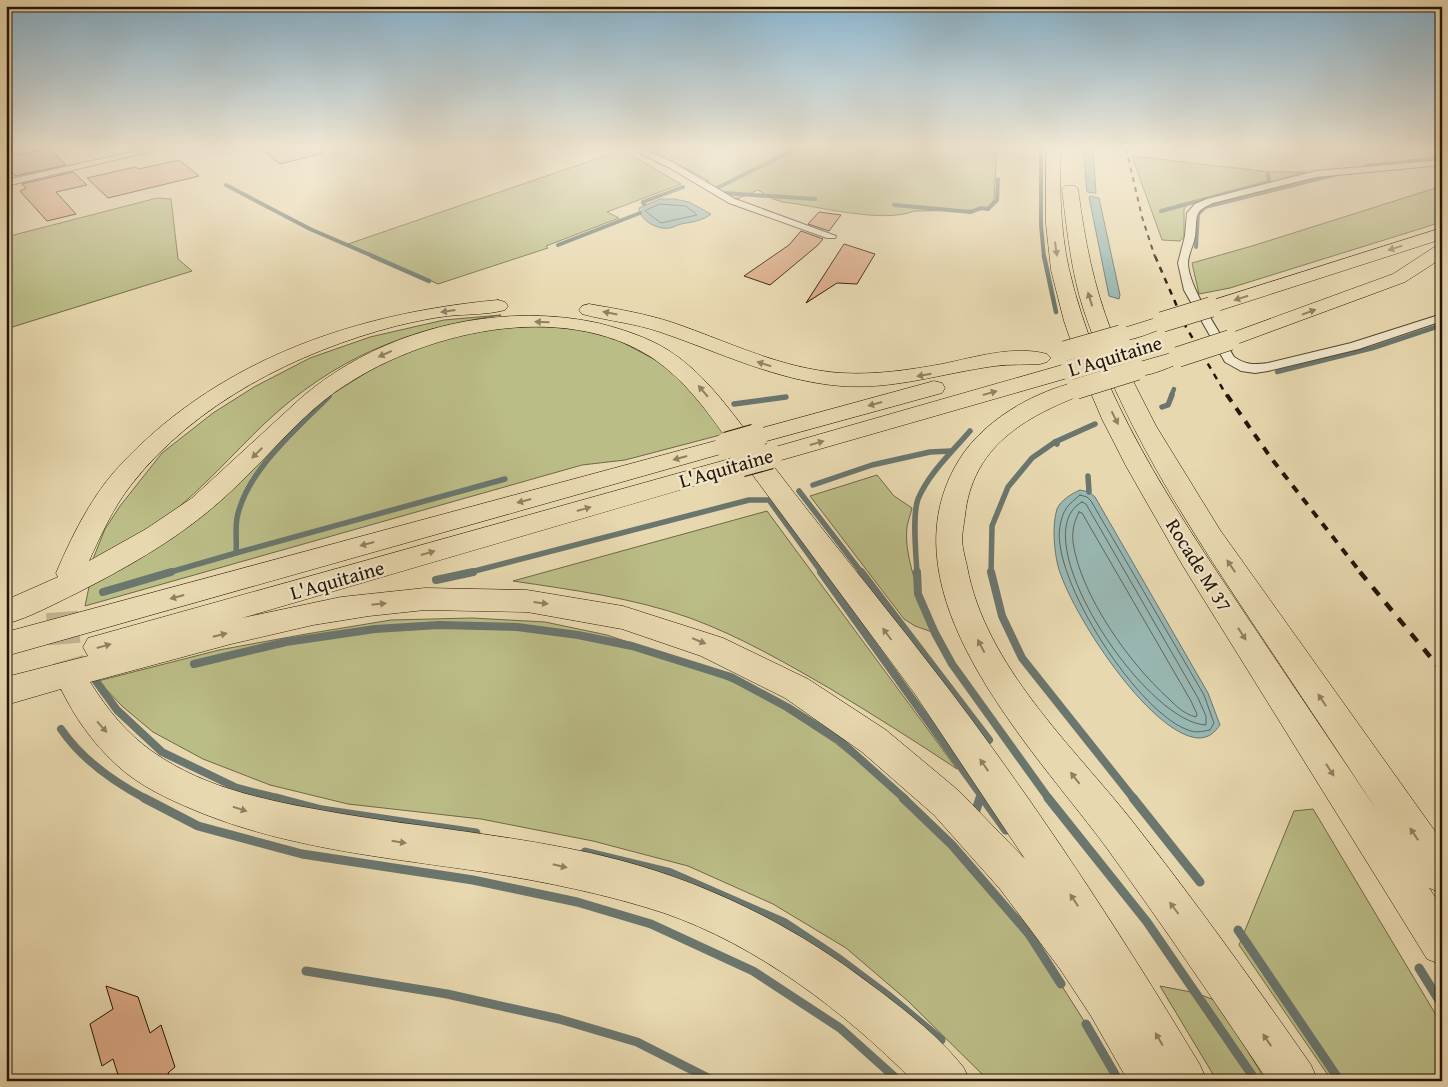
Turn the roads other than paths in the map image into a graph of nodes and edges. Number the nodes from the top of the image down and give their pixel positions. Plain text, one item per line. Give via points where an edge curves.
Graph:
1 (728, 199) edge
2 (1054, 199) edge
3 (1070, 199) edge
4 (1219, 199) edge
5 (1442, 233) edge
6 (831, 236) dead end
7 (1442, 250) edge
8 (1256, 312) dead end
9 (1442, 317) edge
10 (1223, 323) junction
11 (1172, 339) junction
12 (1129, 352) junction
13 (1040, 358) junction
14 (1070, 370) junction
15 (762, 446) junction
16 (734, 454) junction
17 (65, 594) tunnel mouth
18 (6, 612) edge
19 (6, 644) edge
20 (6, 674) edge
21 (76, 687) tunnel mouth
22 (6, 691) edge
23 (1442, 874) edge
24 (1442, 944) edge
25 (946, 1081) edge
26 (1154, 1081) edge
27 (1184, 1081) edge
28 (1295, 1081) edge

1 - 6 street
2 -> 24 highway, Rocade M 37 via 1060,270 1074,321 1107,403 1198,565
23 -> 3 highway, Rocade M 37 via 1229,564 1167,464 1123,383 1097,321 1080,265
4 - 9 street via 1198,206 1192,212 1190,241 1183,263 1190,290 1228,359 1234,364 1246,369 1268,367 1355,346
5 -> 10 highway, L'Aquitaine
7 - 8 highway
10 -> 7 highway via 1399,278
10 - 11 highway, bridge
10 - 11 highway, L'Aquitaine, bridge
11 - 12 highway
11 - 12 highway, L'Aquitaine
12 - 14 highway, bridge
12 - 14 highway, L'Aquitaine, bridge
13 - 14 highway, L'Aquitaine
13 -> 15 highway, L'Aquitaine
13 -> 17 highway via 989,360 902,378 844,380 772,366 665,327 580,308 495,306 403,319 359,330 305,350 249,377 198,409 146,452 103,506 86,536
15 -> 14 highway, L'Aquitaine
28 -> 14 highway via 1184,922 1006,687 970,626 960,598 952,569 949,528 957,485 968,463 992,433 1039,403
15 - 16 highway, L'Aquitaine, bridge
16 -> 19 highway, L'Aquitaine
20 -> 16 highway, L'Aquitaine
27 -> 18 highway via 1101,942 1024,822 955,724 695,381 635,340 575,324 520,322 451,331 395,349 326,388 223,485 172,525 118,558
21 -> 25 highway via 97,722 142,764 173,783 211,800 304,825 551,864 622,880 682,900 744,927 806,963 868,1007
22 -> 26 highway via 292,618 422,599 506,599 562,605 618,616 687,636 765,670 814,697 893,754 938,796 1030,894 1076,954

